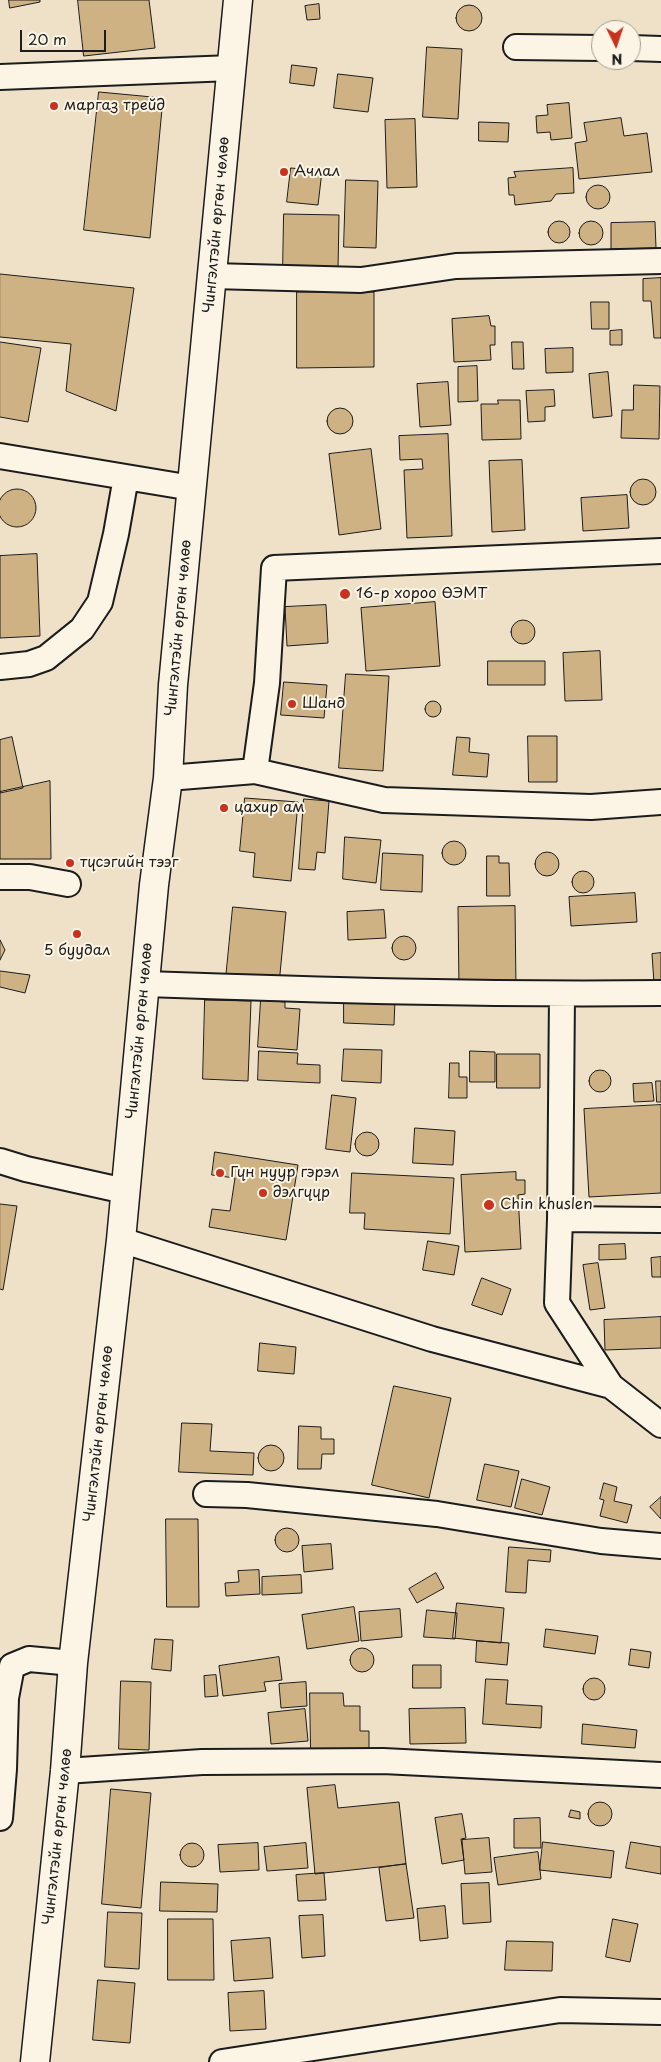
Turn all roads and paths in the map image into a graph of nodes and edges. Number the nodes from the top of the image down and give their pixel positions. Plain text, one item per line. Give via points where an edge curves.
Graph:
1 (238, 0) edge
2 (516, 47) dead end
3 (591, 48) edge
4 (641, 48) edge
5 (661, 49) edge
6 (232, 68) junction
7 (0, 77) edge
8 (661, 261) edge
9 (212, 276) junction
10 (0, 456) edge
11 (126, 477) junction
12 (192, 488) junction
13 (661, 551) edge
14 (0, 667) edge
15 (256, 772) junction
16 (168, 778) junction
17 (661, 802) edge
18 (0, 877) edge
19 (68, 884) dead end
20 (144, 984) junction
21 (661, 993) edge
22 (562, 994) junction
23 (0, 1161) edge
24 (125, 1191) junction
25 (560, 1219) junction
26 (661, 1220) edge
27 (121, 1240) junction
28 (611, 1386) junction
29 (661, 1425) edge
30 (206, 1494) dead end
31 (661, 1546) edge
32 (73, 1663) junction
33 (65, 1772) junction
34 (661, 1775) edge
35 (0, 1818) edge
36 (661, 2012) edge
37 (35, 2062) edge
38 (222, 2062) edge

1 - 6 main road, Чингэлтэйн өргөн чөлөө
2 - 3 street
4 - 5 street
6 - 7 street
6 - 9 main road, Чингэлтэйн өргөн чөлөө
8 - 9 street via 456,266 361,280
9 - 12 main road, Чингэлтэйн өргөн чөлөө
10 - 11 street
11 - 12 street
11 - 14 street via 100,602 82,629 46,658 29,664
12 - 16 main road, Чингэлтэйн өргөн чөлөө via 173,685
13 - 15 street via 274,568 267,683
15 - 16 street
15 - 17 street via 384,800 591,807
16 - 20 main road, Чингэлтэйн өргөн чөлөө
18 - 19 street via 30,877
20 - 22 street via 373,992
20 - 24 main road, Чингэлтэйн өргөн чөлөө
21 - 22 street
22 - 25 street
23 - 24 street
24 - 27 main road, Чингэлтэйн өргөн чөлөө
25 - 26 street
25 - 28 street via 557,1303
27 - 28 street via 432,1339
27 - 32 main road, Чингэлтэйн өргөн чөлөө
28 - 29 street
30 - 31 street via 247,1495 437,1514 601,1540
32 - 33 main road, Чингэлтэйн өргөн чөлөө
32 - 35 street via 29,1659 12,1666 6,1698
33 - 34 street via 202,1762 383,1761
33 - 37 main road, Чингэлтэйн өргөн чөлөө
36 - 38 street via 560,2010

